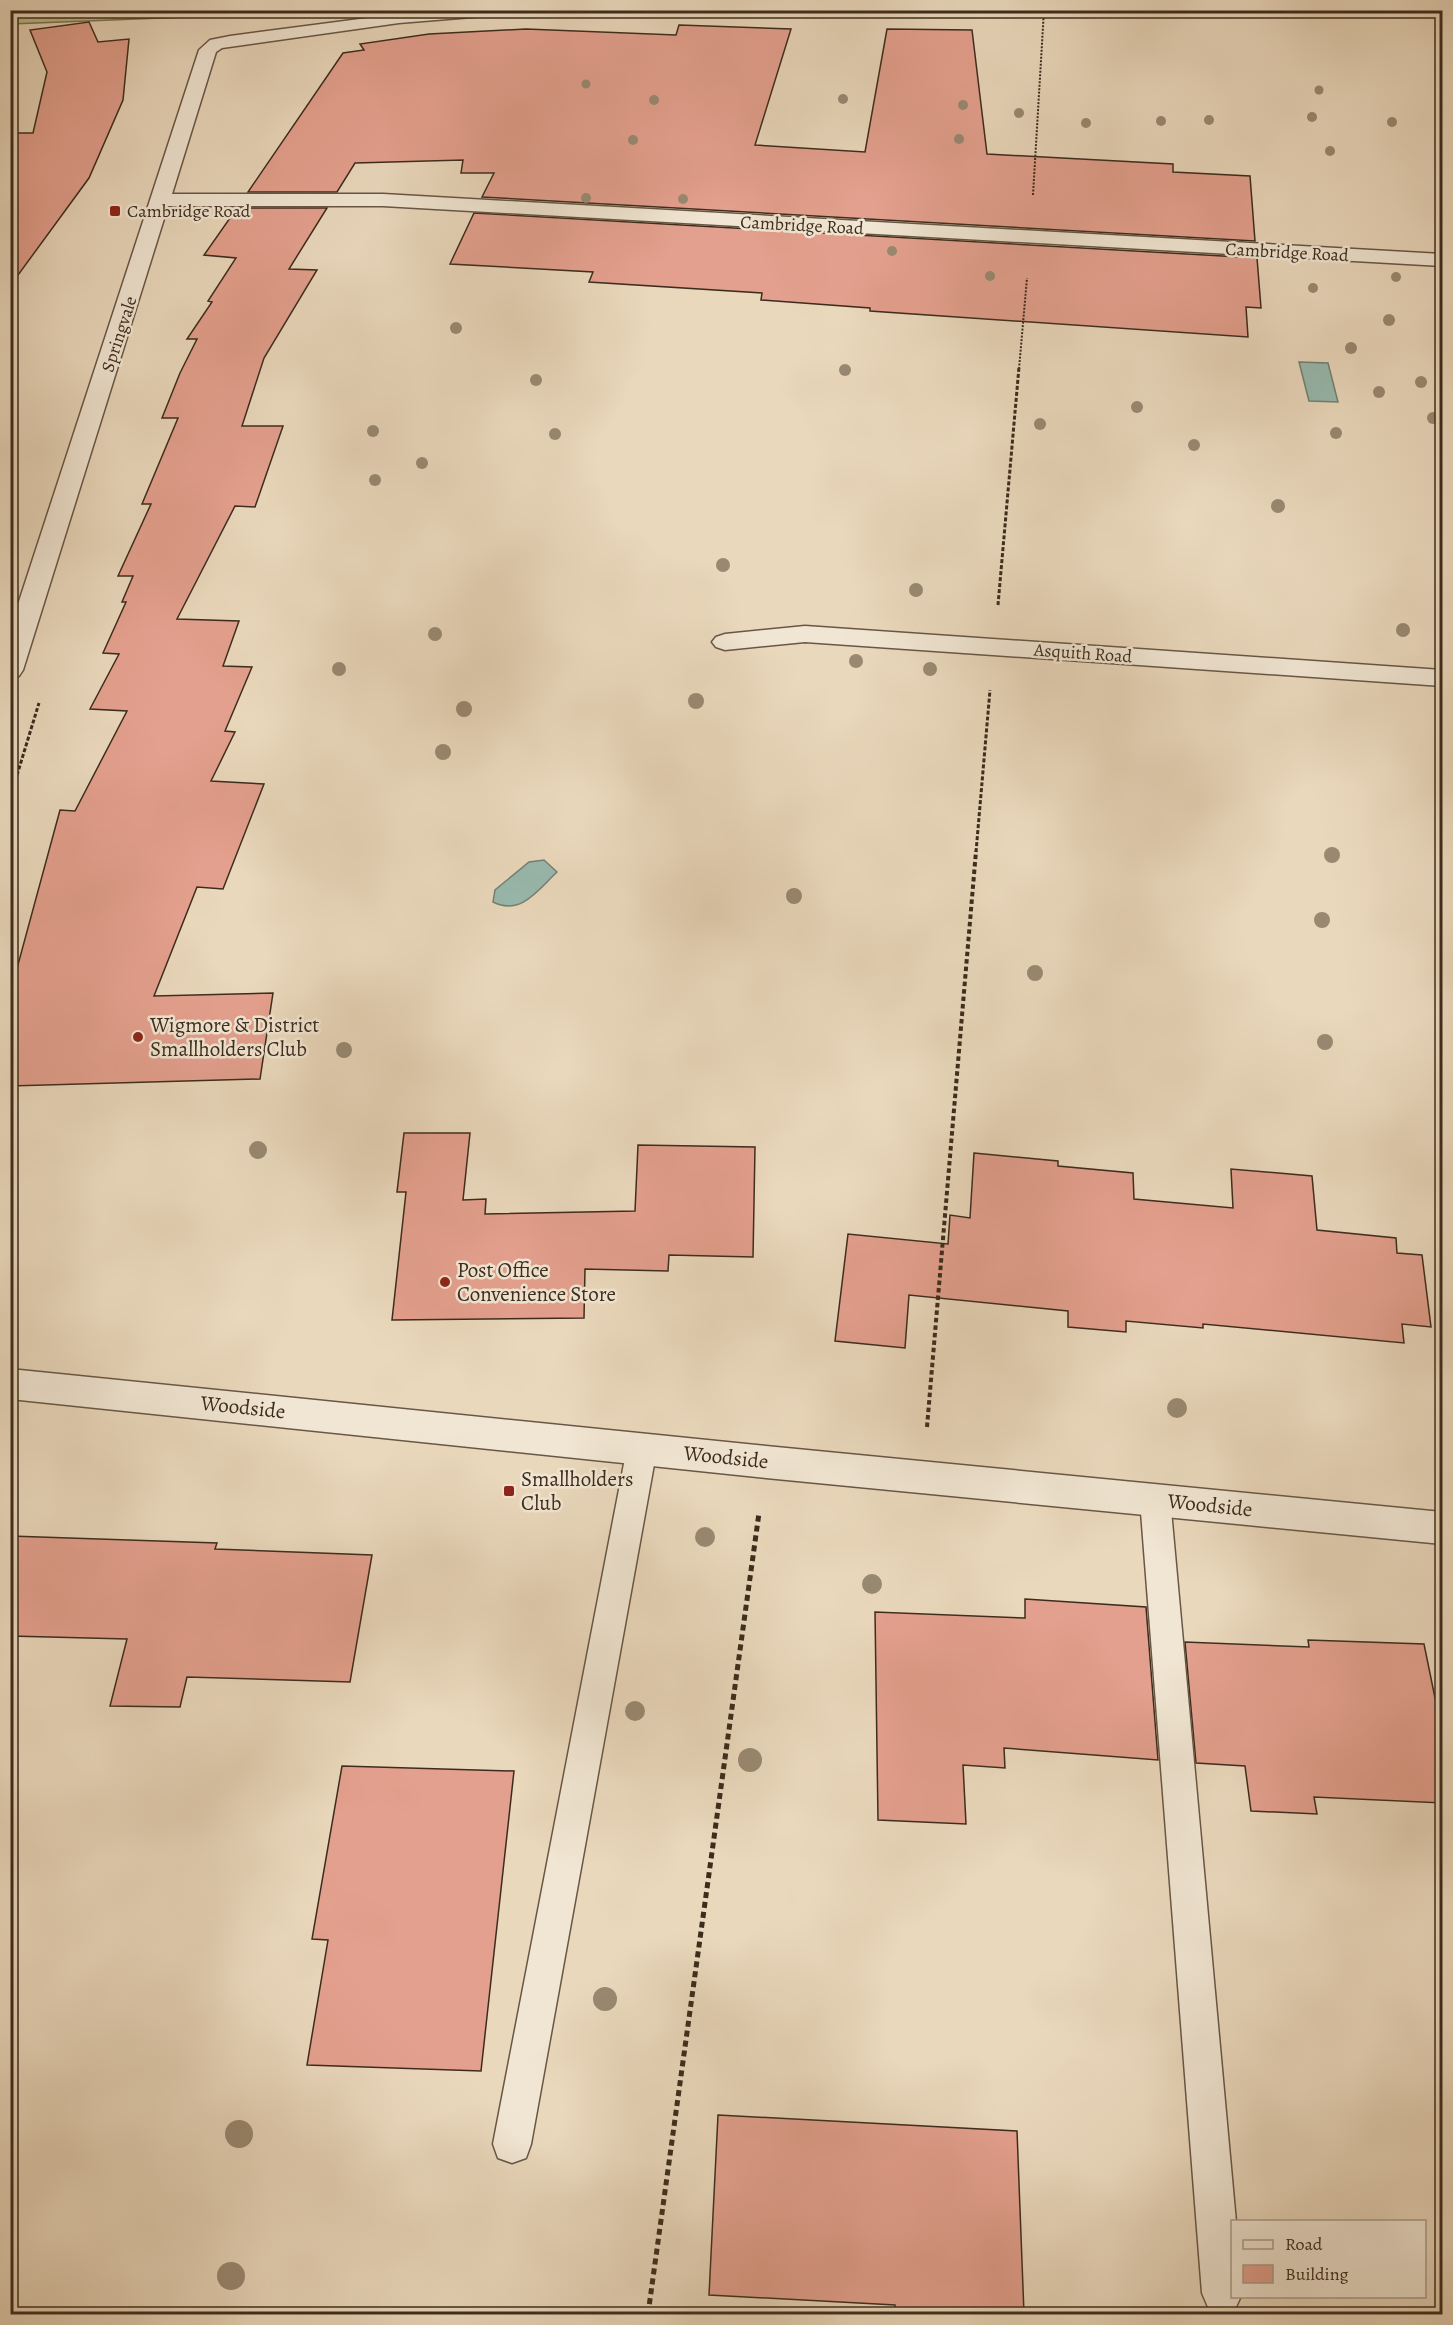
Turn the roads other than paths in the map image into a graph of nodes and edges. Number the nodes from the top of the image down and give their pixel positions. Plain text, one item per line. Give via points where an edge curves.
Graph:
1 (497, 10) edge
2 (162, 200) junction
3 (1443, 260) edge
4 (724, 642) dead end
5 (10, 670) edge
6 (1443, 678) edge
7 (10, 1384) edge
8 (642, 1448) junction
9 (1155, 1499) junction
10 (1443, 1528) edge
11 (512, 2144) dead end
12 (1222, 2293) dead end

1 - 2 street, Springvale via 399,18 216,44 203,60
2 - 3 street, Cambridge Road via 383,200
2 - 5 street, Springvale
4 - 6 street, Asquith Road via 805,634
7 - 8 street, Woodside
8 - 9 street, Woodside
8 - 11 lane
9 - 10 street, Woodside
9 - 12 lane

